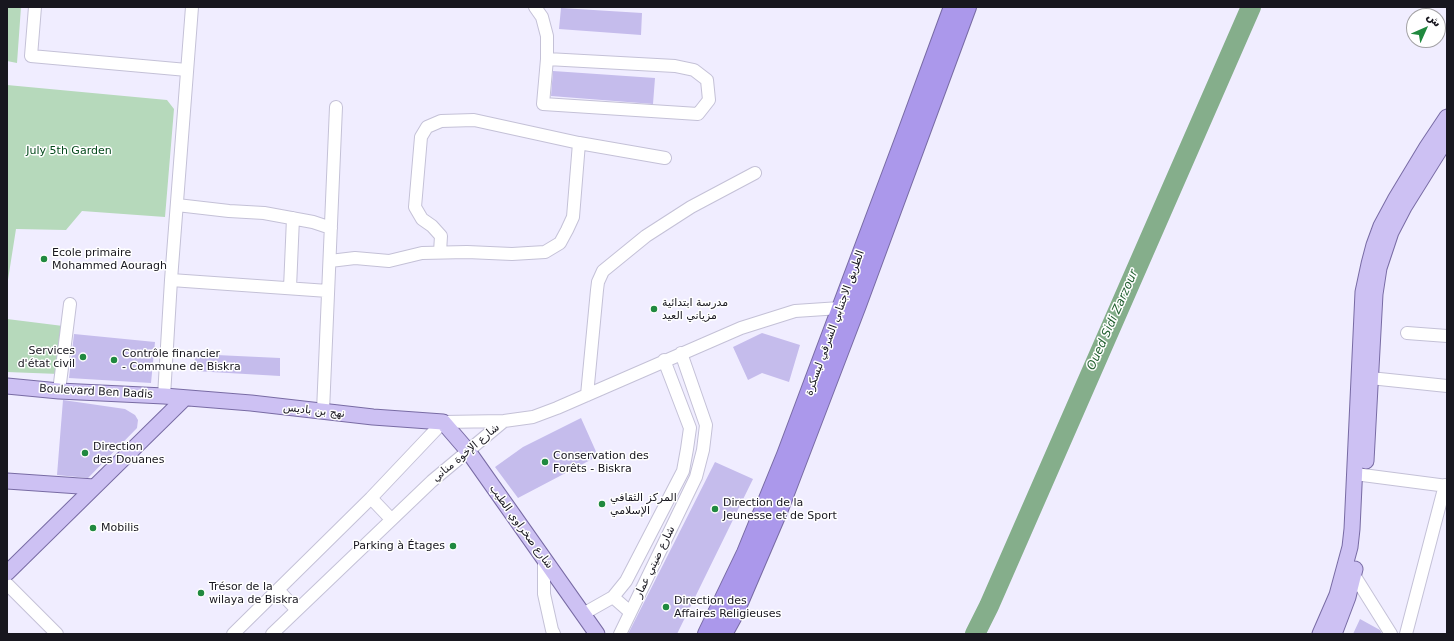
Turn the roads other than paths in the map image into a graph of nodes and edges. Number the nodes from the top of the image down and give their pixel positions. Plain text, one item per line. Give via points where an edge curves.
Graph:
1 (35, 7) edge
2 (192, 7) edge
3 (535, 7) edge
4 (953, 7) edge
5 (967, 7) edge
6 (547, 59) junction
7 (187, 70) junction
8 (336, 107) dead end
9 (1447, 117) edge
10 (1447, 138) edge
11 (579, 143) junction
12 (665, 158) dead end
13 (755, 173) dead end
14 (178, 205) junction
15 (293, 218) junction
16 (331, 228) junction
17 (440, 252) junction
18 (330, 261) junction
19 (171, 280) junction
20 (290, 288) junction
21 (328, 291) junction
22 (70, 304) dead end
23 (840, 308) junction
24 (1407, 333) dead end
25 (1447, 336) edge
26 (681, 353) junction
27 (664, 360) junction
28 (1370, 378) junction
29 (7, 386) edge
30 (1447, 386) edge
31 (60, 391) junction
32 (157, 395) junction
33 (587, 395) junction
34 (186, 398) junction
35 (323, 412) junction
36 (443, 422) junction
37 (504, 422) junction
38 (159, 424) junction
39 (468, 452) junction
40 (682, 471) junction
41 (1360, 475) junction
42 (696, 477) junction
43 (7, 481) edge
44 (1446, 486) edge
45 (94, 487) junction
46 (371, 498) junction
47 (391, 519) junction
48 (544, 558) junction
49 (9, 568) edge
50 (1349, 572) junction
51 (7, 584) edge
52 (278, 590) junction
53 (613, 597) junction
54 (297, 610) junction
55 (630, 612) junction
56 (583, 614) junction
57 (52, 632) edge
58 (549, 633) edge
59 (233, 634) edge
60 (272, 634) edge
61 (597, 634) edge
62 (620, 634) edge
63 (707, 634) edge
64 (723, 634) edge
65 (1320, 634) edge
66 (1334, 634) edge
67 (1391, 634) edge
68 (1406, 634) edge

1 - 7 street via 31,56
2 - 7 street
3 - 6 street via 542,17 547,36
4 - 23 highway, الطريق الاجتنابي الشرقي لبسكرة
5 - 64 highway, الطريق الاجتنابي الشرقي لبسكرة via 787,487 750,578
6 - 6 street via 543,104 698,114 710,100 707,80 694,70 675,66
7 - 14 street
8 - 16 street
9 - 41 main road via 1381,226 1369,264 1363,292
10 - 28 main road via 1404,206 1385,248 1375,294
11 - 12 street
11 - 17 street via 573,217 560,243 545,252
11 - 17 street via 474,120 441,121 427,127 421,138 415,207 422,219 441,236
13 - 33 street via 690,207 646,236 603,271 596,290
14 - 15 street
14 - 19 street
15 - 16 street
15 - 20 street
16 - 18 street
17 - 18 street via 422,253 389,261 354,258
18 - 21 street
19 - 20 street
19 - 32 street
20 - 21 street
21 - 35 street
22 - 31 street
23 - 26 street via 795,311 740,328
23 - 63 highway, الطريق الاجتنابي الشرقي لبسكرة via 764,510
24 - 25 street
26 - 27 street
26 - 42 street, شارع ضيتي عمار via 706,425
27 - 33 street
27 - 40 street via 690,428
28 - 30 street
28 - 41 main road
29 - 31 main road, Boulevard Ben Badis
31 - 32 main road, Boulevard Ben Badis
32 - 34 main road, Boulevard Ben Badis
32 - 38 main road
33 - 37 street via 533,417
34 - 35 main road, نهج بن باديس
34 - 38 main road
35 - 36 main road, نهج بن باديس
36 - 37 street, شارع الإخوة مناني
36 - 39 main road, شارع صخراوي الطيب
36 - 46 street
37 - 39 street, شارع الإخوة مناني
38 - 45 main road
39 - 47 street, شارع الإخوة مناني
39 - 48 main road, شارع صخراوي الطيب
40 - 42 street
40 - 53 street via 626,581
41 - 44 street
41 - 50 main road
42 - 55 street, شارع ضيتي عمار
43 - 45 main road
44 - 68 street
45 - 49 main road
46 - 47 street
46 - 52 street
47 - 54 street, شارع الإخوة مناني
48 - 56 main road, شارع صخراوي الطيب
48 - 58 street via 544,594
50 - 65 main road
50 - 66 main road via 1348,597
50 - 67 street
51 - 57 street
52 - 54 street
52 - 59 street
53 - 55 street
53 - 56 street
54 - 60 street, شارع الإخوة مناني
55 - 62 street, شارع ضيتي عمار
56 - 61 main road, شارع صخراوي الطيب

